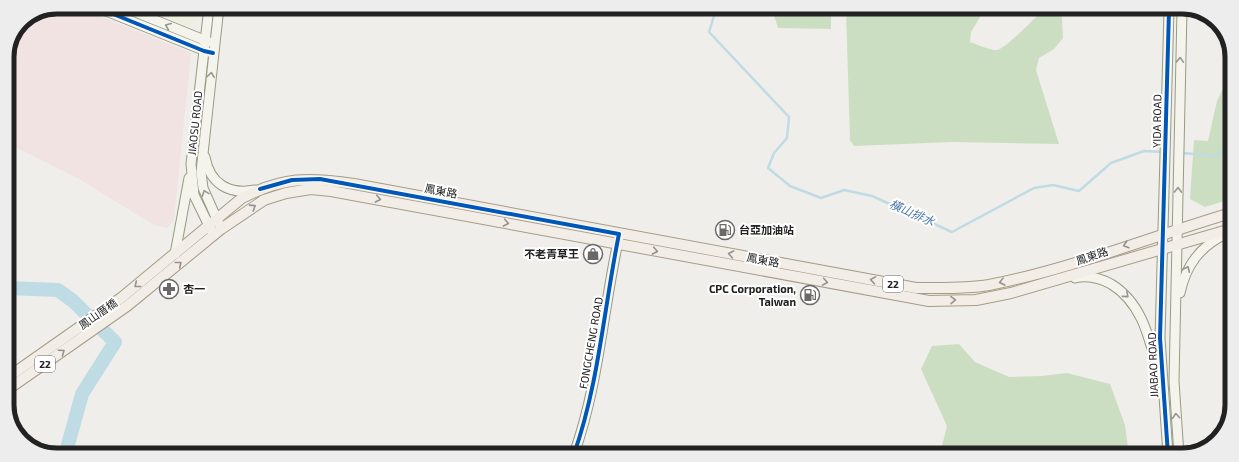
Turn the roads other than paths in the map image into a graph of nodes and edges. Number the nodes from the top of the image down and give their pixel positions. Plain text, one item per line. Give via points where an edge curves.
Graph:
1 (113, 14) edge
2 (140, 14) edge
3 (208, 14) edge
4 (218, 14) edge
5 (1169, 14) edge
6 (1182, 14) edge
7 (204, 41) junction
8 (214, 42) junction
9 (204, 51) junction
10 (213, 53) junction
11 (203, 142) junction
12 (191, 164) junction
13 (260, 189) junction
14 (1225, 215) edge
15 (212, 222) junction
16 (1177, 229) junction
17 (217, 232) junction
18 (1225, 232) edge
19 (1225, 233) edge
20 (619, 234) junction
21 (1164, 234) junction
22 (617, 244) junction
23 (1177, 245) junction
24 (1163, 249) junction
25 (175, 254) junction
26 (799, 266) junction
27 (848, 276) junction
28 (797, 277) junction
29 (1050, 283) junction
30 (846, 286) junction
31 (121, 298) joint
32 (127, 306) joint
33 (1175, 320) junction
34 (79, 333) junction
35 (14, 374) edge
36 (14, 384) edge
37 (1162, 387) junction
38 (576, 448) edge
39 (1167, 448) edge
40 (1179, 448) edge

1 - 9 street
7 -> 2 street
3 - 7 street, JIAOSU ROAD
4 - 8 street, JIAOSU ROAD
5 - 21 street, YIDA ROAD
16 -> 6 street, YIDA ROAD
7 - 8 street
7 - 9 street, JIAOSU ROAD
8 - 10 street, JIAOSU ROAD
9 - 10 street
9 - 12 street, JIAOSU ROAD
11 -> 10 street, JIAOSU ROAD
11 - 13 street via 207,168 217,182 236,191
15 -> 11 street, JIAOSU ROAD via 201,180
12 - 15 street, JIAOSU ROAD via 194,195
12 - 25 street
13 - 15 main road, 鳳東路 / 22 via 242,198
13 - 20 main road, 鳳東路 / 22 via 292,180 320,179
14 - 16 main road, 22
15 - 17 street, JIAOSU ROAD
15 - 25 main road, 鳳東路 / 22
16 - 21 main road, 鳳東路 / 22
16 - 23 street, YIDA ROAD
17 -> 22 main road, 鳳東路 / 22 via 264,200 310,189
32 -> 17 main road, 鳳東路 / 22
18 - 23 main road, 22
33 -> 19 street via 1182,281 1192,258
20 - 22 street, FONGCHENG ROAD
26 -> 20 main road, 鳳東路 / 22
21 - 24 street, YIDA ROAD
21 -> 27 main road, 鳳東路 / 22 via 1043,272 988,285 916,288
22 -> 28 main road, 鳳東路 / 22
22 - 38 street, FONGCHENG ROAD via 592,391
23 - 24 main road, 鳳東路 / 22
23 - 33 street, JIABAO ROAD
24 - 29 main road, 鳳東路 / 22
24 - 37 street, JIABAO ROAD via 1160,338
25 -> 31 main road, 鳳東路 / 22
26 - 27 main road, 鳳東路 / 22
26 - 28 main road
27 - 30 main road
28 -> 30 main road, 鳳東路 / 22
30 -> 29 main road, 鳳東路 / 22 via 929,301 976,300
29 -> 37 street via 1083,276 1092,277 1108,282 1124,293 1141,316
31 - 34 main road, 鳳山厝橋 / 22
32 - 34 main road, 鳳山厝橋 / 22
40 -> 33 street, JIABAO ROAD via 1174,381
34 - 35 main road, 22
36 -> 34 main road, 22
37 - 39 street, JIABAO ROAD

